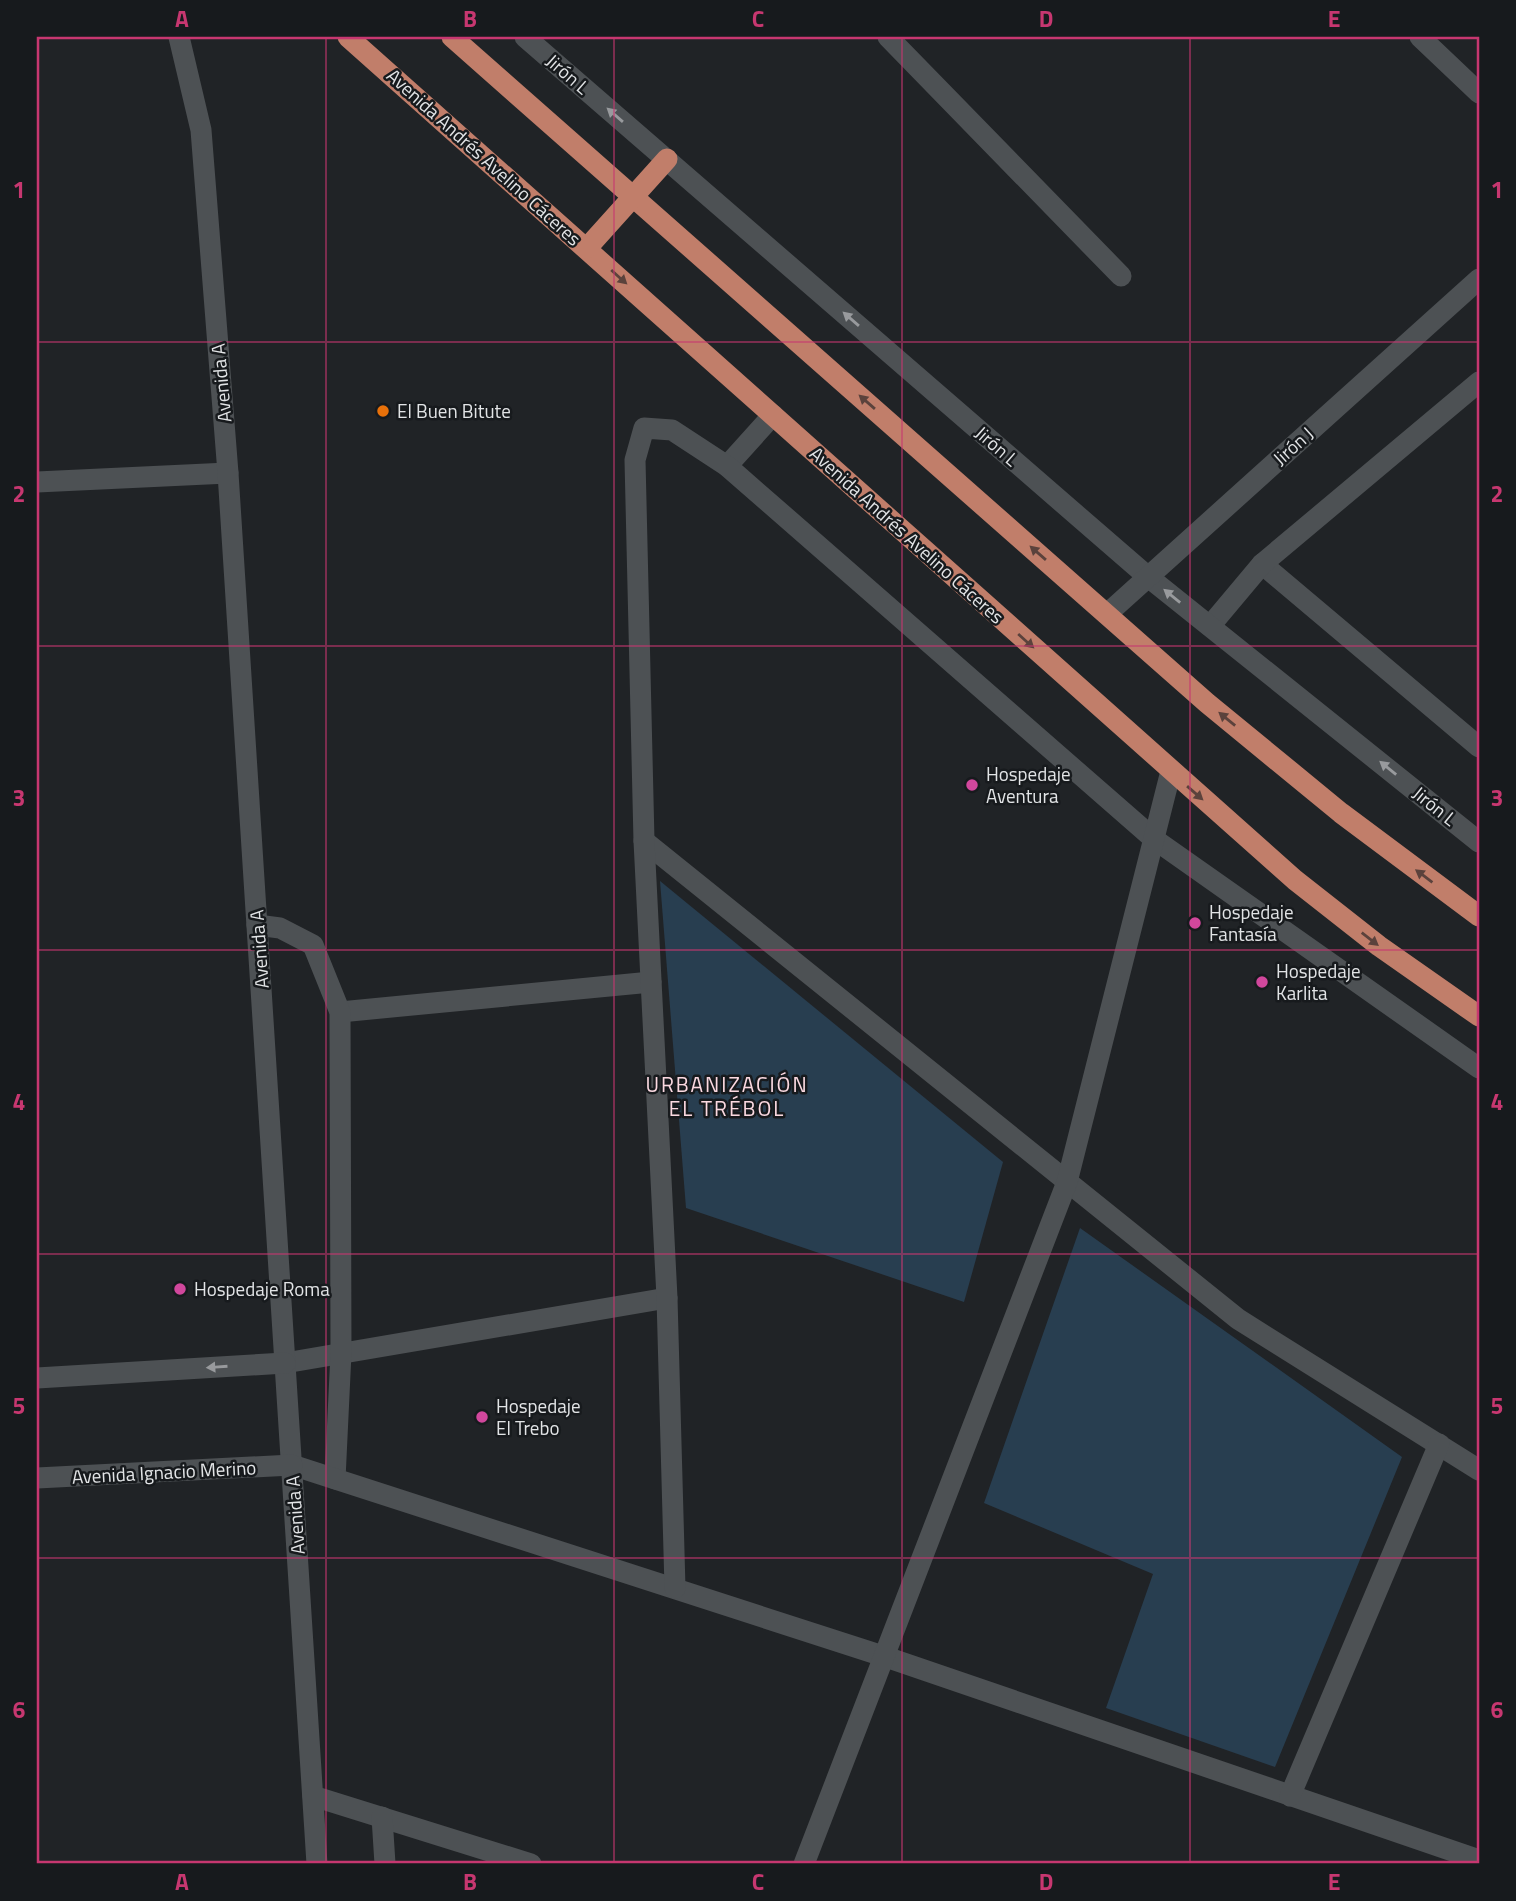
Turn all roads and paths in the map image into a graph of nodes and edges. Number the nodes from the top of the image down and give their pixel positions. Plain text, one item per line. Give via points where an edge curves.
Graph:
1 (179, 37) edge
2 (348, 37) edge
3 (452, 37) edge
4 (525, 37) edge
5 (888, 37) edge
6 (1420, 37) edge
7 (1479, 93) edge
8 (667, 159) junction
9 (633, 195) junction
10 (587, 248) junction
11 (1121, 276) dead end
12 (1479, 279) edge
13 (1479, 382) edge
14 (773, 415) junction
15 (727, 466) junction
16 (228, 473) junction
17 (37, 482) edge
18 (1262, 564) junction
19 (1147, 576) junction
20 (1107, 614) junction
21 (1210, 626) junction
22 (1479, 747) edge
23 (1171, 771) junction
24 (1153, 839) junction
25 (644, 841) junction
26 (1479, 842) edge
27 (1479, 916) edge
28 (257, 925) junction
29 (651, 982) junction
30 (340, 1012) junction
31 (1479, 1016) edge
32 (1479, 1068) edge
33 (1067, 1182) junction
34 (667, 1297) junction
35 (341, 1353) junction
36 (285, 1363) junction
37 (37, 1378) edge
38 (1439, 1444) junction
39 (292, 1465) junction
40 (1479, 1470) edge
41 (37, 1478) edge
42 (335, 1479) junction
43 (675, 1588) junction
44 (886, 1657) junction
45 (313, 1796) junction
46 (1290, 1796) junction
47 (382, 1817) junction
48 (1479, 1860) edge
49 (317, 1864) edge
50 (385, 1864) edge
51 (531, 1864) edge
52 (804, 1864) edge

1 - 16 street, Avenida A via 201,130
2 - 10 highway, Avenida Andrés Avelino Cáceres
3 - 9 highway
8 -> 4 street, Jirón L
5 - 11 street
6 - 7 street
8 - 9 highway
19 -> 8 street, Jirón L
9 - 10 highway
20 -> 9 highway
10 -> 14 highway, Avenida Andrés Avelino Cáceres
12 - 19 street, Jirón J
13 - 18 street
14 - 15 street
14 -> 23 highway, Avenida Andrés Avelino Cáceres
15 - 24 street
15 - 25 street via 672,430 644,428 635,460
16 - 17 street
16 - 28 street, Avenida A
18 - 21 street
18 - 22 street
19 - 20 street, Jirón J
21 -> 19 street, Jirón L
27 -> 20 highway via 1340,813
26 -> 21 street, Jirón L
23 - 24 street
23 -> 31 highway, Avenida Andrés Avelino Cáceres via 1295,880
24 - 32 street
24 - 33 street
25 - 29 street
25 - 33 street
28 - 30 street via 280,928 313,945
28 - 36 street, Avenida A
29 - 30 street
29 - 34 street
30 - 35 street
33 - 38 street via 1238,1320
33 - 44 street
34 - 35 street
34 - 43 street
35 - 36 street
35 - 42 street
36 -> 37 street
36 - 39 street, Avenida A
38 - 40 street
38 - 46 street
39 - 41 street, Avenida Ignacio Merino
39 - 42 street
39 - 45 street, Avenida A
42 - 43 street
43 - 44 street
44 - 46 street
44 - 52 street
45 - 47 street
45 - 49 street, Avenida A
46 - 48 street
47 - 50 street
47 - 51 street

